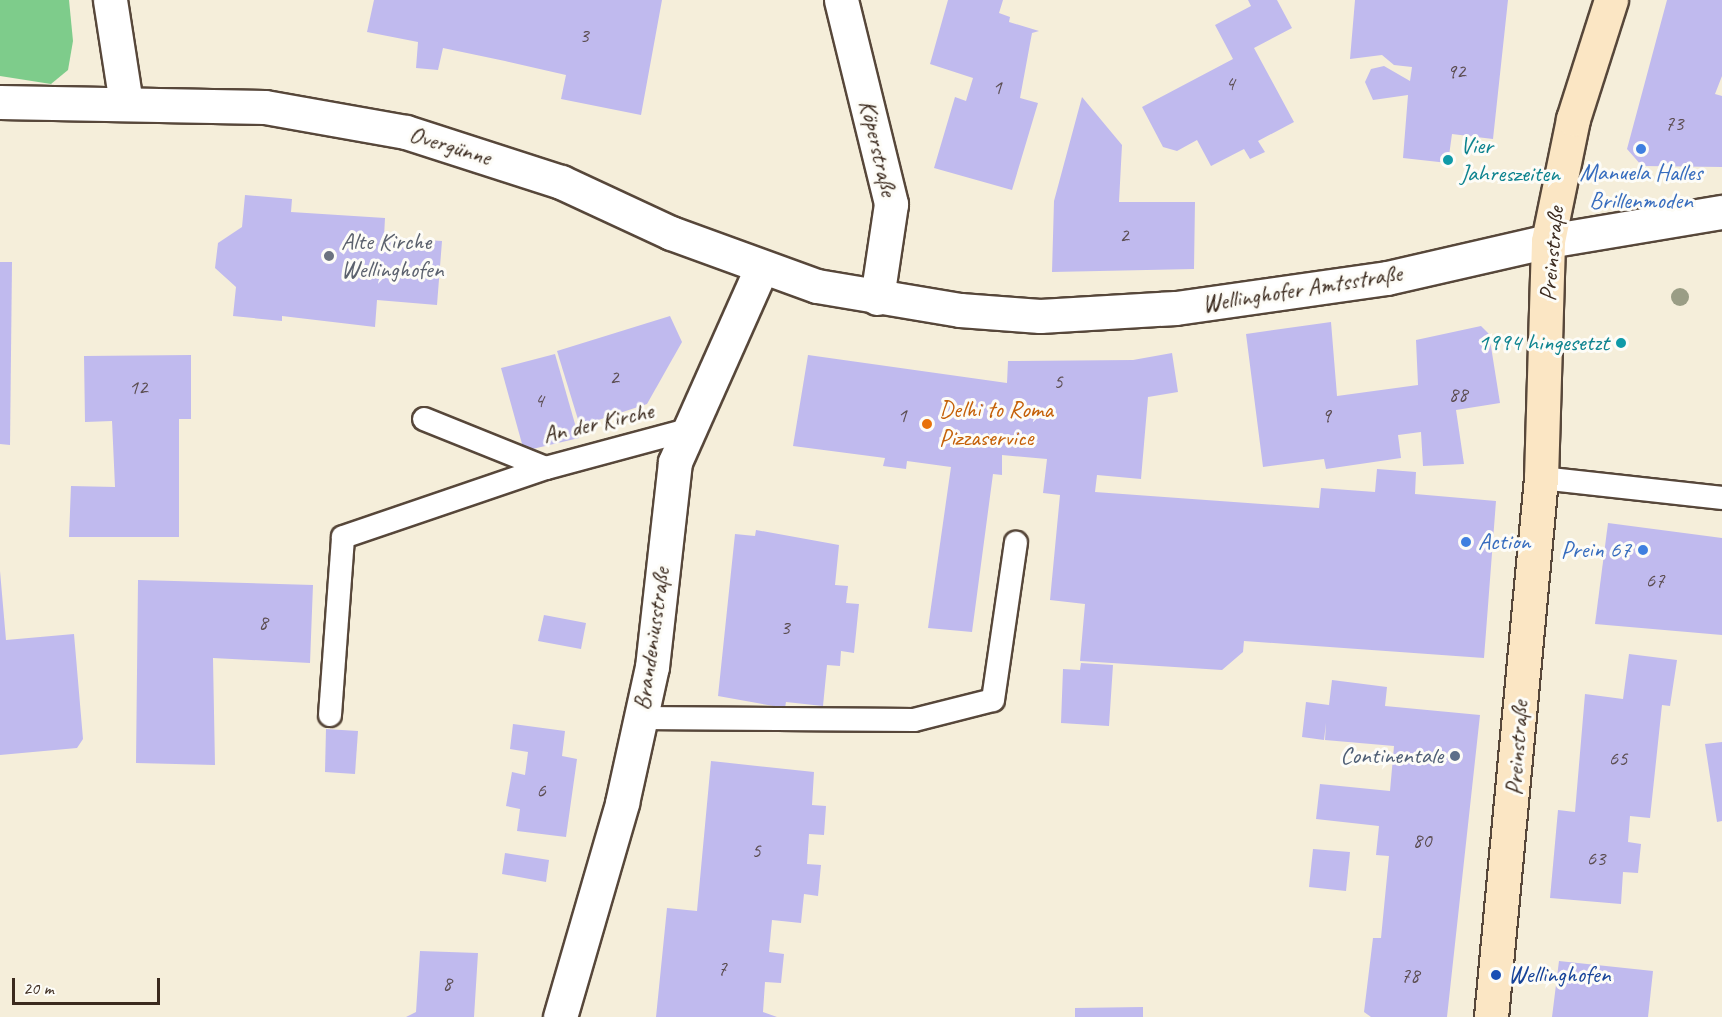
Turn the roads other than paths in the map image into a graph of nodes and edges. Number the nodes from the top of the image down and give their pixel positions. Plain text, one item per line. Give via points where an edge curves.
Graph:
1 (110, 0) edge
2 (1611, 0) edge
3 (849, 8) edge
4 (0, 102) edge
5 (126, 103) junction
6 (1722, 212) edge
7 (1548, 241) junction
8 (761, 269) junction
9 (877, 298) junction
10 (424, 419) dead end
11 (684, 431) junction
12 (546, 468) junction
13 (1541, 478) junction
14 (1722, 498) edge
15 (1016, 543) dead end
16 (330, 715) dead end
17 (640, 718) junction
18 (560, 1017) edge
19 (1491, 1017) edge

1 - 5 street
2 - 7 street, Preinstraße via 1567,143
3 - 9 street, Köperstraße via 891,204
4 - 5 street, Overgünne
5 - 8 street, Overgünne via 265,107 406,132 561,182
6 - 7 street, Wellinghofer Amtsstraße
7 - 9 street, Wellinghofer Amtsstraße via 1387,278 1106,316 960,310
7 - 13 street, Preinstraße
8 - 9 street, Overgünne
8 - 11 street, Brandeniusstraße
10 - 12 lane, An der Kirche
11 - 12 lane, An der Kirche
11 - 17 street, Brandeniusstraße via 675,462 652,667
12 - 16 lane via 343,537
13 - 14 lane
13 - 19 street, Preinstraße
15 - 17 lane via 993,700 914,720
17 - 18 street, Brandeniusstraße

